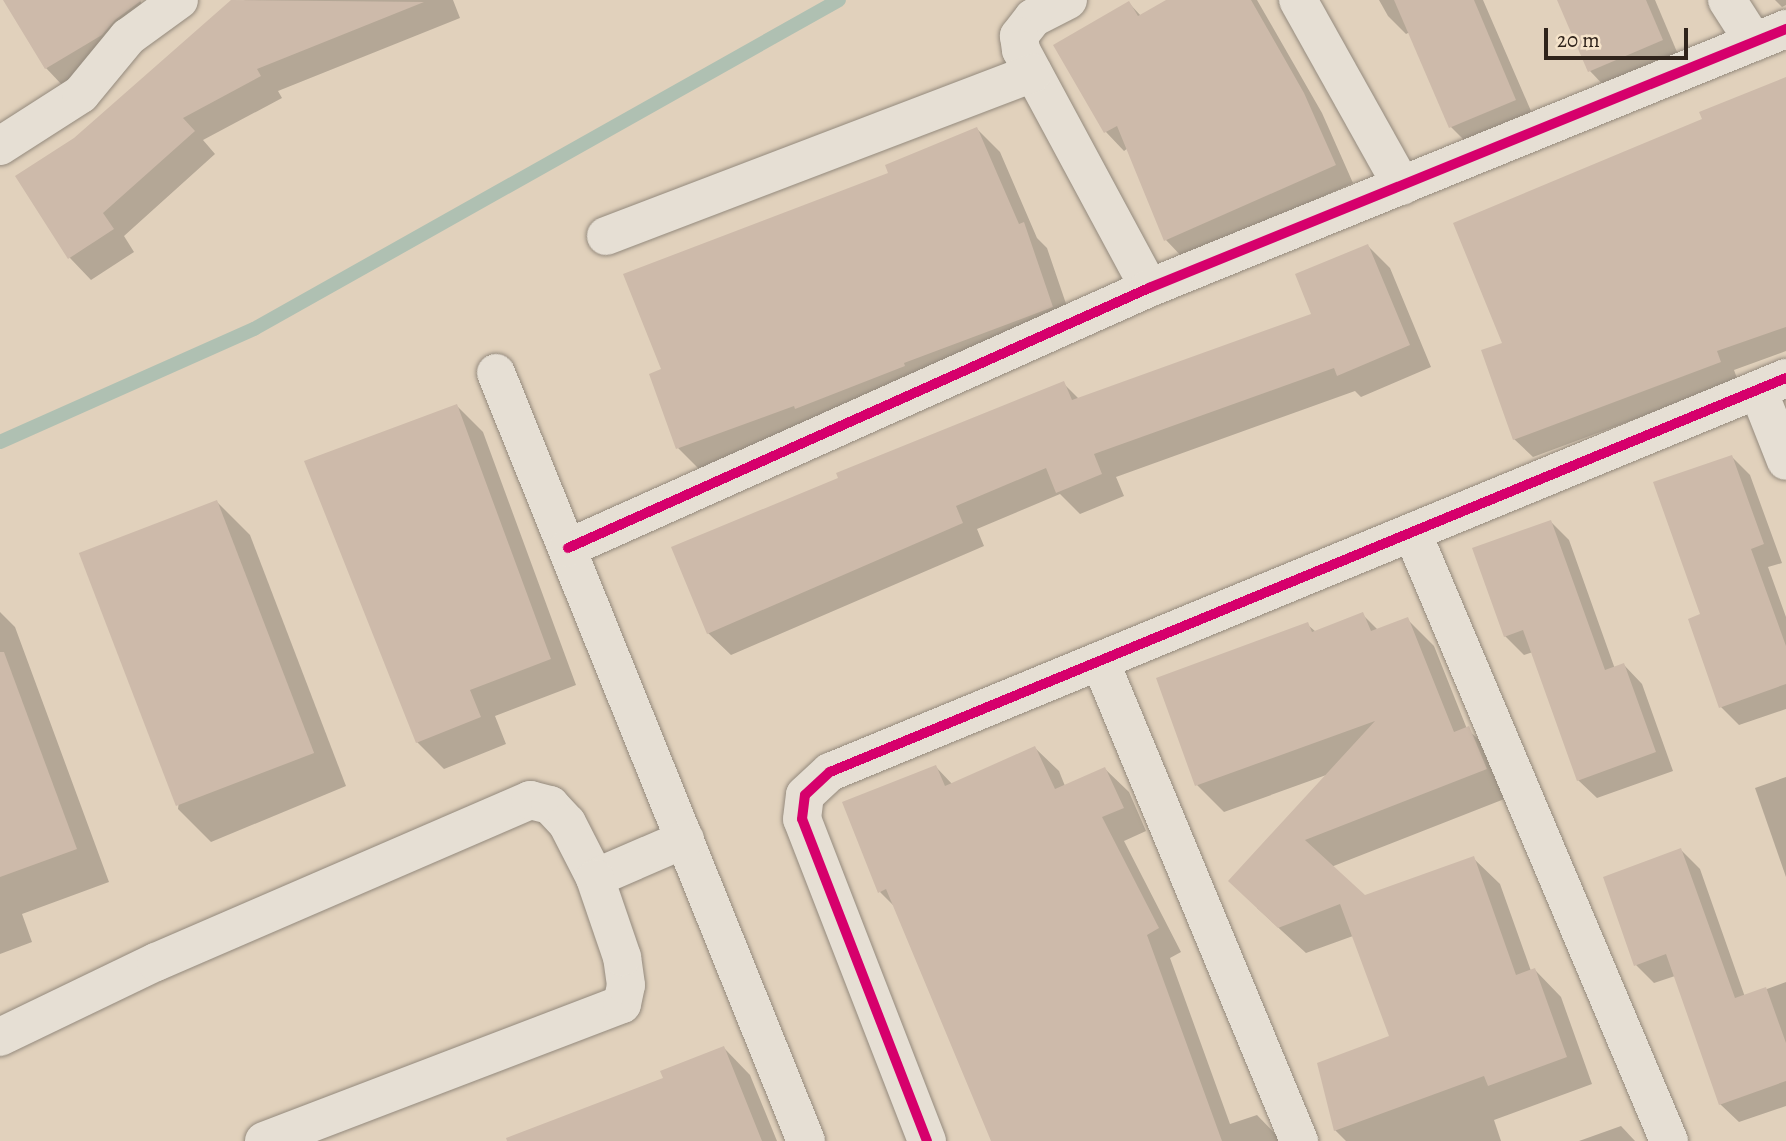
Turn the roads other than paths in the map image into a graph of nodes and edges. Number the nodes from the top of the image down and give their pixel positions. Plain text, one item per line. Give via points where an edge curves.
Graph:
1 (179, 0) edge
2 (1068, 0) edge
3 (1298, 0) edge
4 (1727, 0) edge
5 (1770, 35) edge
6 (1032, 73) junction
7 (0, 146) edge
8 (1402, 186) junction
9 (606, 236) dead end
10 (1149, 288) junction
11 (496, 373) dead end
12 (1772, 384) edge
13 (1786, 461) edge
14 (1412, 532) junction
15 (568, 548) junction
16 (1100, 661) junction
17 (684, 839) junction
18 (595, 878) junction
19 (0, 1037) edge
20 (264, 1141) edge
21 (806, 1141) edge
22 (927, 1141) edge
23 (1299, 1141) edge
24 (1669, 1141) edge

1 - 7 street via 128,37 81,94
2 - 6 street via 1033,18 1019,36
3 - 8 street
4 - 5 street
5 - 8 street
6 - 9 street
6 - 10 street
8 - 10 street
10 - 15 street
11 - 15 street
12 - 13 street
12 - 14 street
14 - 16 street
14 - 24 street
15 - 17 street
16 - 22 street via 830,772 805,795 802,819
16 - 23 street
17 - 18 street
17 - 21 street
18 - 19 street via 567,823 550,805 530,800 156,962
18 - 20 street via 622,957 626,985 622,1004

